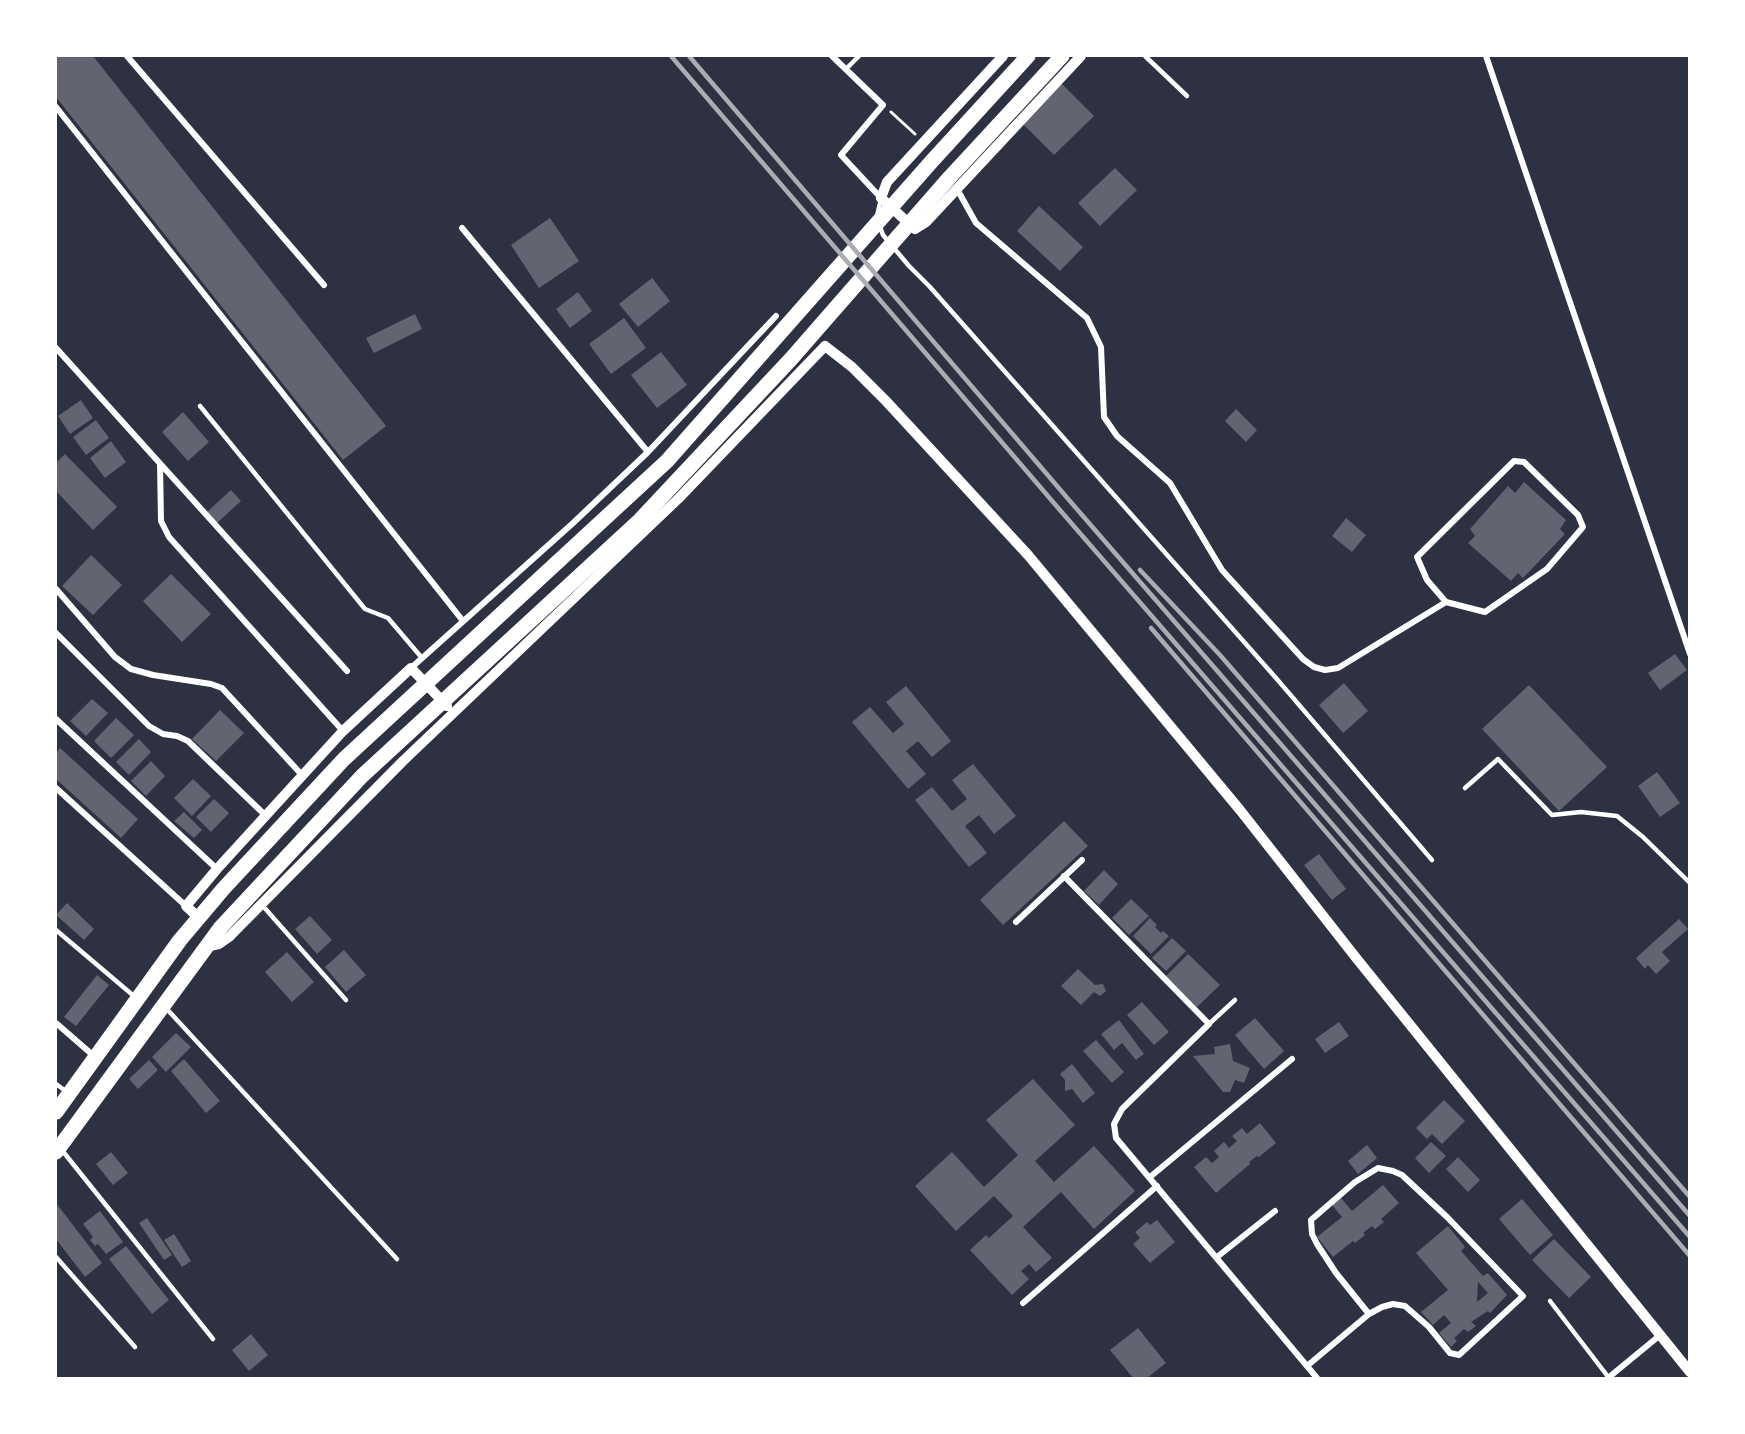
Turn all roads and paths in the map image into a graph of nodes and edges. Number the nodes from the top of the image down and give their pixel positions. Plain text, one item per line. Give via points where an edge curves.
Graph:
1 (127, 56) edge
2 (831, 56) edge
3 (859, 56) edge
4 (1003, 56) edge
5 (1029, 56) edge
6 (1062, 56) edge
7 (1081, 56) edge
8 (1145, 56) edge
9 (1486, 56) edge
10 (846, 69) junction
11 (1186, 96) dead end
12 (883, 105) junction
13 (56, 107) edge
14 (923, 142) junction
15 (956, 189) junction
16 (881, 198) junction
17 (462, 228) dead end
18 (324, 285) dead end
19 (776, 316) dead end
20 (56, 348) edge
21 (200, 406) dead end
22 (648, 452) junction
23 (160, 463) junction
24 (56, 590) edge
25 (1446, 602) junction
26 (463, 621) junction
27 (56, 633) edge
28 (1689, 654) edge
29 (423, 658) junction
30 (411, 668) junction
31 (346, 671) dead end
32 (453, 713) junction
33 (56, 719) edge
34 (343, 731) junction
35 (302, 775) junction
36 (56, 788) edge
37 (1465, 788) dead end
38 (265, 815) junction
39 (1082, 860) dead end
40 (1432, 860) dead end
41 (217, 869) junction
42 (1064, 876) junction
43 (1689, 883) edge
44 (261, 904) junction
45 (186, 906) junction
46 (201, 913) junction
47 (1016, 922) dead end
48 (56, 930) edge
49 (205, 947) junction
50 (137, 998) junction
51 (346, 1000) dead end
52 (1235, 1000) dead end
53 (163, 1005) junction
54 (56, 1023) edge
55 (1209, 1024) junction
56 (95, 1057) junction
57 (1292, 1059) dead end
58 (56, 1084) edge
59 (69, 1093) junction
60 (56, 1112) edge
61 (57, 1148) edge
62 (1150, 1177) junction
63 (1157, 1186) junction
64 (1275, 1211) dead end
65 (56, 1257) edge
66 (1216, 1257) junction
67 (397, 1259) dead end
68 (1550, 1301) dead end
69 (1023, 1303) dead end
70 (1369, 1314) junction
71 (1659, 1336) junction
72 (213, 1339) dead end
73 (135, 1347) dead end
74 (1307, 1366) junction
75 (1689, 1372) edge
76 (1317, 1378) edge
77 (1609, 1378) edge

1 - 18 street
2 - 10 street
3 - 10 lane
4 - 14 street
5 - 46 highway via 666,461 344,759
6 - 49 highway via 640,520 362,776
7 - 15 street
8 - 11 lane
9 - 28 street
10 - 12 street
12 - 14 path
12 - 16 street via 841,155
13 - 26 street
14 - 16 street via 887,182
15 - 16 street via 915,229
15 - 25 street via 976,223 1087,318 1101,347 1104,417 1117,436 1170,483 1222,570 1303,659 1325,670 1338,668
16 - 40 lane via 876,214 883,235
17 - 22 street
19 - 22 street
20 - 23 street
21 - 29 lane via 365,609 388,618
22 - 26 street
23 - 31 street
23 - 34 street via 161,521 170,537
24 - 35 street via 115,657 131,669 222,688
25 - 25 street via 1485,612 1547,569 1583,527 1578,515 1524,462 1508,465 1417,557 1427,580
26 - 29 street
27 - 38 street via 149,726 188,741
29 - 30 street
30 - 32 street
30 - 34 street
32 - 44 street
32 - 71 street via 678,499 825,345 886,401 1028,555 1240,810
33 - 41 street
34 - 35 street
35 - 38 street
36 - 45 street
37 - 43 lane via 1498,759 1552,814 1617,816
38 - 41 street
39 - 42 street
41 - 45 street
42 - 47 street
42 - 55 street
44 - 49 street via 229,937
44 - 51 lane
45 - 46 street
46 - 50 highway
48 - 50 lane
49 - 53 highway
50 - 56 highway
52 - 55 lane
53 - 61 highway
53 - 67 lane
54 - 56 street
55 - 62 street via 1122,1109 1114,1124 1116,1138
56 - 59 highway
57 - 62 street
58 - 59 lane
59 - 60 highway
61 - 72 lane
62 - 63 street
63 - 66 street
63 - 69 street
64 - 66 street
65 - 73 lane
66 - 74 street
68 - 77 lane
70 - 70 street via 1317,1244 1311,1220 1355,1182 1378,1168 1402,1176 1523,1296 1459,1355 1450,1353 1406,1306 1393,1304
70 - 74 street
71 - 75 street
71 - 77 street
74 - 76 street

